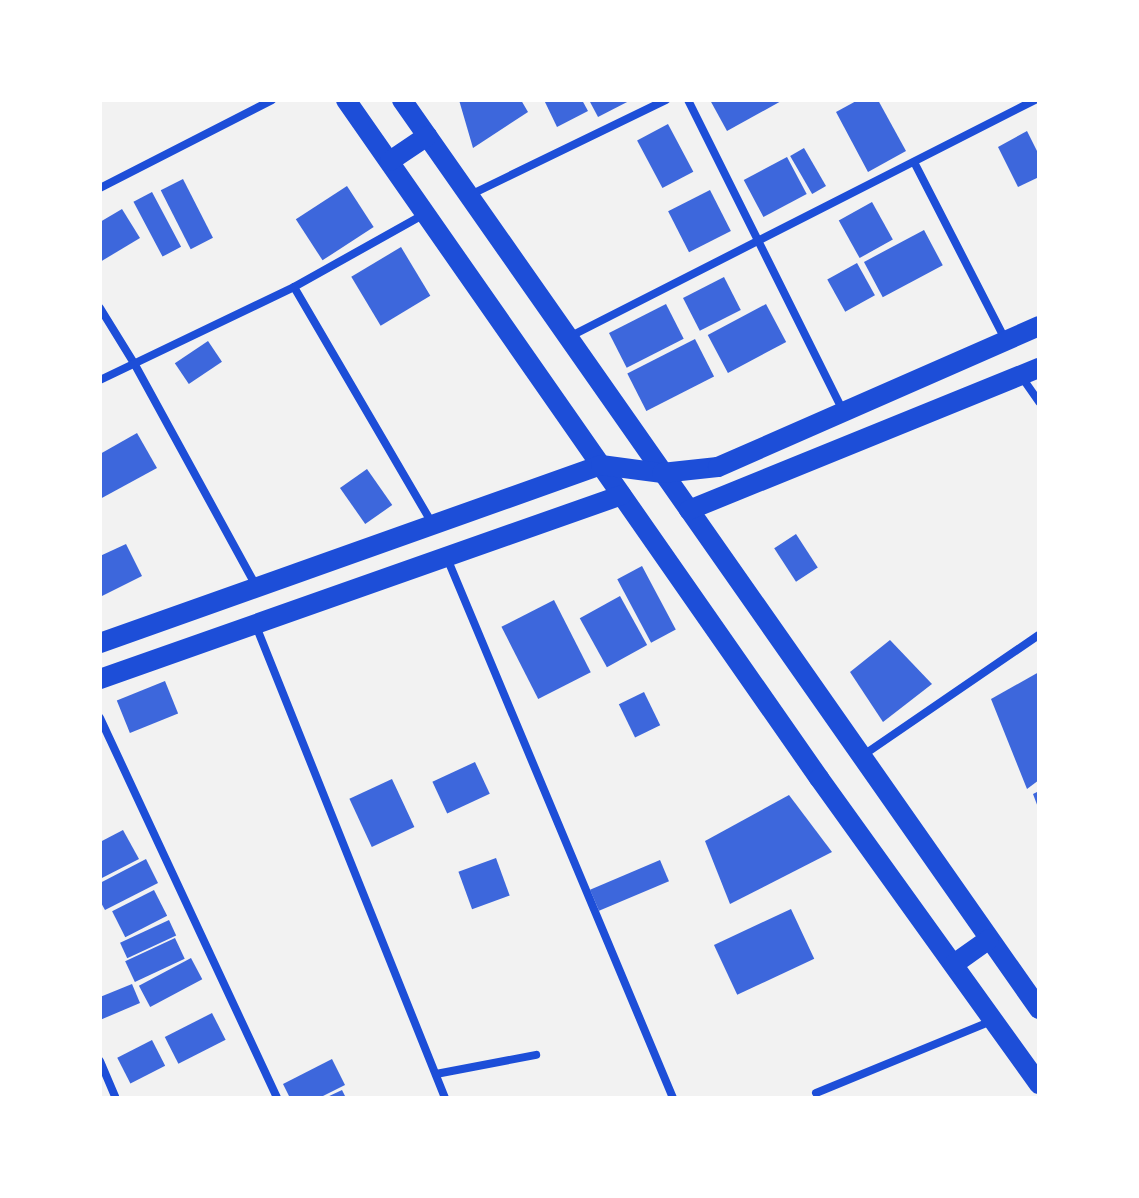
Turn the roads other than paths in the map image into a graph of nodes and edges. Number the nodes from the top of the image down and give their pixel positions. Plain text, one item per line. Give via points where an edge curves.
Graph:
1 (272, 100) edge
2 (346, 100) edge
3 (402, 100) edge
4 (666, 100) edge
5 (688, 100) edge
6 (1035, 100) edge
7 (427, 136) junction
8 (390, 161) junction
9 (914, 162) junction
10 (100, 188) edge
11 (470, 196) junction
12 (426, 213) junction
13 (761, 241) junction
14 (294, 287) junction
15 (100, 308) edge
16 (1039, 326) edge
17 (568, 338) junction
18 (1006, 341) junction
19 (134, 363) junction
20 (1030, 372) edge
21 (100, 380) edge
22 (1039, 402) edge
23 (844, 414) junction
24 (601, 465) junction
25 (662, 473) junction
26 (622, 495) junction
27 (689, 510) junction
28 (434, 526) junction
29 (447, 558) junction
30 (257, 587) junction
31 (256, 625) junction
32 (1039, 635) edge
33 (101, 642) edge
34 (100, 679) edge
35 (100, 718) edge
36 (861, 756) junction
37 (989, 939) junction
38 (954, 964) junction
39 (1039, 1009) edge
40 (994, 1019) junction
41 (536, 1055) dead end
42 (100, 1061) edge
43 (436, 1074) junction
44 (1039, 1084) edge
45 (816, 1093) dead end
46 (115, 1097) edge
47 (277, 1098) edge
48 (445, 1098) edge
49 (673, 1098) edge

1 - 10 street
2 - 8 main road
3 - 7 main road
4 - 11 street
5 - 13 street
6 - 9 street
7 - 8 main road
7 - 11 main road
8 - 12 main road
9 - 13 street
9 - 18 street
11 - 17 main road
12 - 14 street
12 - 24 main road
13 - 17 street
13 - 23 street
14 - 19 street
14 - 28 street
15 - 19 street
16 - 18 main road
17 - 25 main road
18 - 23 main road
19 - 21 street
19 - 30 street
20 - 22 street
20 - 27 main road
23 - 25 main road via 718,467
24 - 25 main road
24 - 26 main road
24 - 28 main road
25 - 27 main road
26 - 29 main road
26 - 38 main road
27 - 36 main road
28 - 30 main road
29 - 31 main road
29 - 49 street
30 - 33 main road
31 - 34 main road
31 - 43 street
32 - 36 street
35 - 47 street
36 - 37 main road
37 - 38 main road
37 - 39 main road
38 - 40 main road
40 - 44 main road
40 - 45 street
41 - 43 street
42 - 46 street
43 - 48 street

